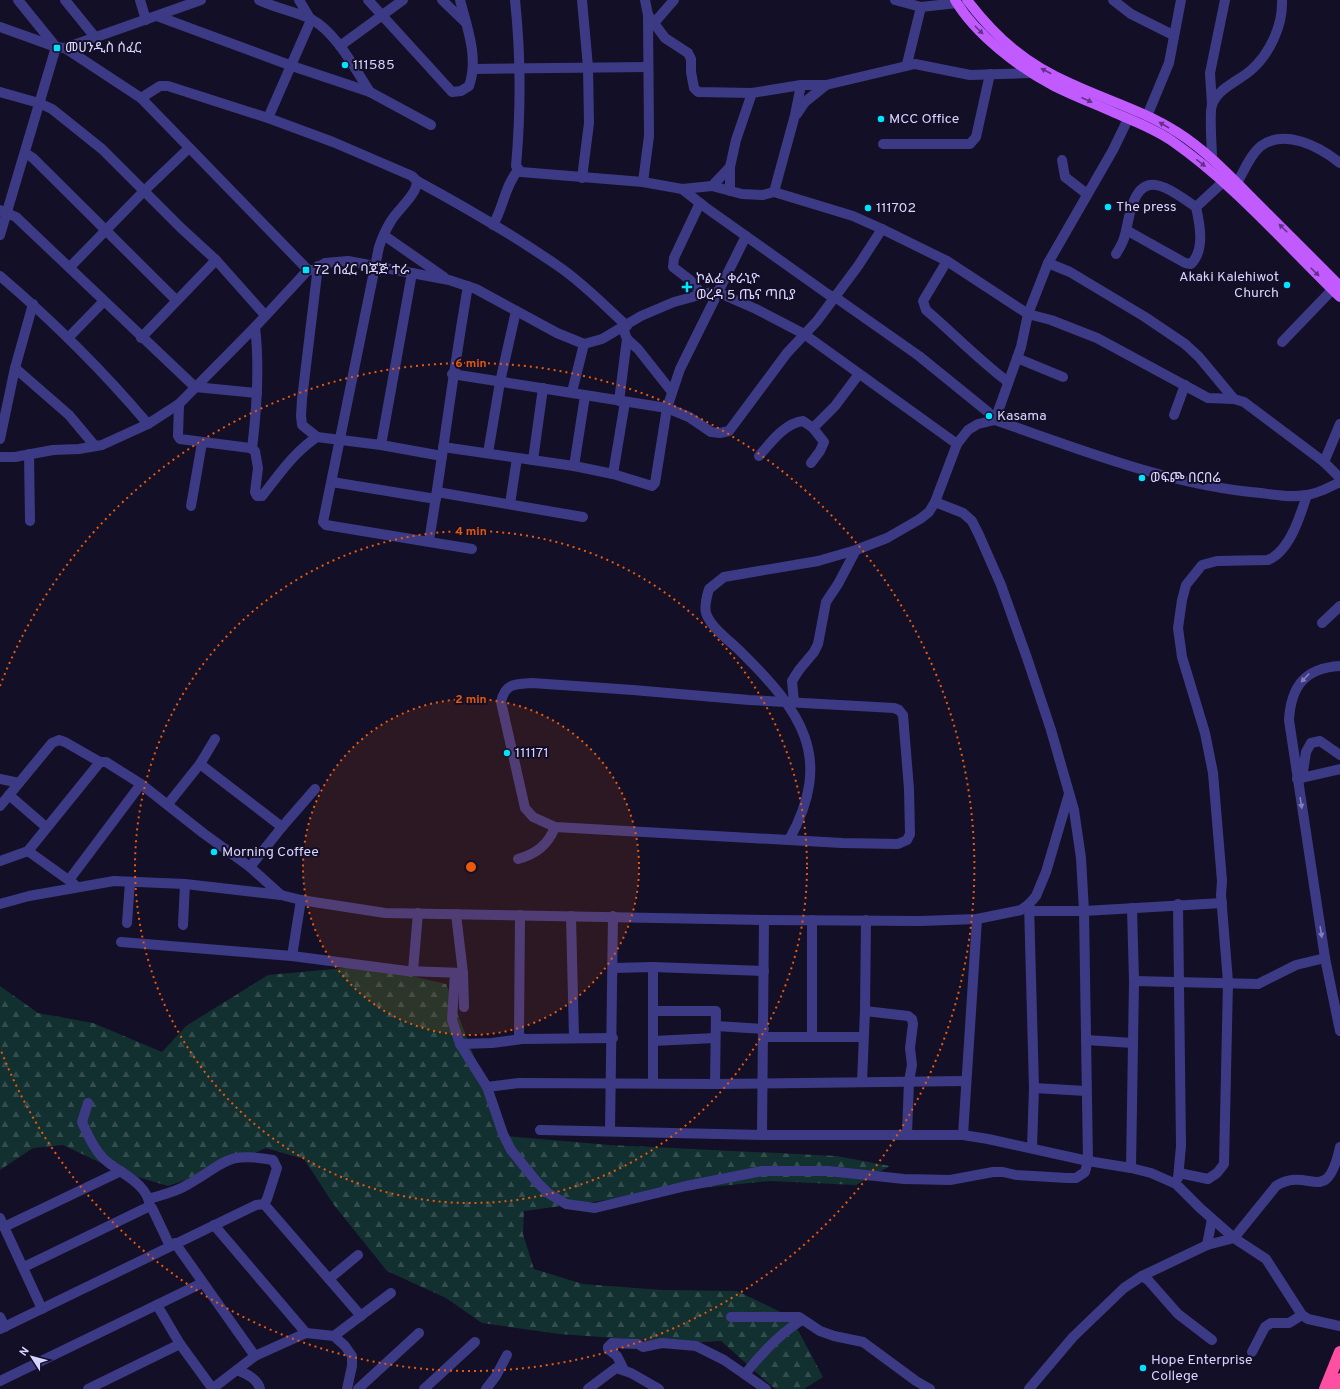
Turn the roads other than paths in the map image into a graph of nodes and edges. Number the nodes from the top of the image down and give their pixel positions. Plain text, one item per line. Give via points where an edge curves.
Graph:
1 (18, 0) edge
2 (65, 0) edge
3 (140, 0) edge
4 (201, 0) edge
5 (259, 0) edge
6 (299, 0) edge
7 (368, 0) edge
8 (403, 0) edge
9 (442, 0) edge
10 (460, 0) edge
11 (515, 0) edge
12 (582, 0) edge
13 (645, 0) edge
14 (674, 0) edge
15 (895, 0) edge
16 (967, 0) edge
17 (1113, 0) edge
18 (1181, 0) edge
19 (1224, 0) edge
20 (1282, 0) edge
21 (956, 2) edge
22 (921, 7) junction
23 (382, 15) junction
24 (157, 16) junction
25 (651, 19) junction
26 (146, 20) junction
27 (311, 20) junction
28 (466, 23) junction
29 (0, 27) edge
30 (1174, 35) junction
31 (95, 37) junction
32 (340, 46) junction
33 (61, 48) junction
34 (907, 64) junction
35 (292, 66) junction
36 (588, 67) junction
37 (648, 67) junction
38 (520, 68) junction
39 (474, 69) junction
40 (1031, 73) junction
41 (990, 74) junction
42 (801, 85) junction
43 (826, 85) junction
44 (0, 92) edge
45 (370, 92) junction
46 (752, 93) junction
47 (141, 98) junction
48 (39, 103) junction
49 (1212, 105) junction
50 (796, 115) junction
51 (1147, 116) junction
52 (268, 118) junction
53 (1128, 118) junction
54 (430, 125) dead end
55 (883, 144) dead end
56 (189, 148) junction
57 (25, 153) junction
58 (1212, 158) junction
59 (1062, 160) dead end
60 (1340, 163) edge
61 (730, 167) junction
62 (518, 170) junction
63 (582, 178) junction
64 (417, 181) junction
65 (643, 182) junction
66 (1222, 182) junction
67 (1237, 183) junction
68 (712, 186) junction
69 (682, 189) junction
70 (144, 191) junction
71 (730, 191) junction
72 (774, 192) junction
73 (1087, 194) junction
74 (700, 203) junction
75 (1196, 207) junction
76 (4, 211) edge
77 (493, 225) junction
78 (882, 229) junction
79 (106, 230) junction
80 (1128, 231) junction
81 (0, 235) edge
82 (385, 236) junction
83 (746, 236) junction
84 (1116, 254) dead end
85 (216, 260) junction
86 (947, 261) junction
87 (1048, 263) junction
88 (376, 266) junction
89 (70, 267) junction
90 (313, 268) junction
91 (412, 273) junction
92 (0, 276) edge
93 (449, 280) junction
94 (468, 286) junction
95 (1336, 288) edge
96 (717, 292) junction
97 (702, 294) junction
98 (835, 297) junction
99 (1340, 297) edge
100 (176, 300) junction
101 (104, 301) junction
102 (33, 304) junction
103 (516, 311) junction
104 (1028, 314) junction
105 (265, 315) junction
106 (255, 327) junction
107 (624, 327) junction
108 (804, 334) junction
109 (68, 338) junction
110 (142, 338) junction
111 (627, 339) junction
112 (1282, 342) dead end
113 (584, 344) junction
114 (1017, 358) junction
115 (15, 368) junction
116 (452, 374) junction
117 (860, 374) junction
118 (1063, 377) dead end
119 (500, 382) junction
120 (1008, 382) junction
121 (1185, 385) junction
122 (195, 387) junction
123 (543, 388) junction
124 (572, 392) junction
125 (672, 392) junction
126 (257, 393) junction
127 (585, 396) junction
128 (1234, 398) junction
129 (622, 402) junction
130 (179, 404) junction
131 (667, 408) junction
132 (1174, 415) dead end
133 (995, 420) junction
134 (148, 424) junction
135 (1340, 424) edge
136 (813, 428) junction
137 (317, 437) junction
138 (0, 439) edge
139 (340, 439) junction
140 (202, 443) junction
141 (957, 444) junction
142 (382, 445) junction
143 (95, 446) junction
144 (252, 449) junction
145 (442, 451) junction
146 (488, 453) junction
147 (29, 454) junction
148 (759, 456) dead end
149 (0, 457) edge
150 (517, 458) junction
151 (533, 460) junction
152 (1324, 462) junction
153 (811, 463) dead end
154 (574, 466) junction
155 (613, 474) junction
156 (1340, 478) edge
157 (332, 482) junction
158 (1340, 482) edge
159 (1307, 495) junction
160 (436, 496) junction
161 (935, 502) junction
162 (510, 504) junction
163 (191, 506) dead end
164 (583, 517) dead end
165 (30, 521) dead end
166 (429, 541) junction
167 (472, 549) dead end
168 (856, 550) junction
169 (1340, 606) edge
170 (1322, 623) dead end
171 (1340, 666) edge
172 (790, 702) junction
173 (215, 739) dead end
174 (1340, 754) edge
175 (100, 762) junction
176 (200, 764) junction
177 (1340, 769) edge
178 (1299, 778) junction
179 (0, 779) edge
180 (19, 783) junction
181 (141, 784) junction
182 (315, 790) dead end
183 (1069, 794) junction
184 (8, 795) junction
185 (168, 804) junction
186 (0, 806) edge
187 (46, 827) junction
188 (282, 827) junction
189 (555, 827) junction
190 (789, 840) junction
191 (28, 851) junction
192 (518, 859) dead end
193 (0, 861) edge
194 (250, 867) junction
195 (69, 880) junction
196 (130, 882) junction
197 (185, 884) junction
198 (77, 887) junction
199 (281, 895) junction
200 (302, 900) junction
201 (1222, 903) junction
202 (0, 904) edge
203 (1178, 904) junction
204 (1029, 908) junction
205 (1132, 908) junction
206 (1084, 911) junction
207 (418, 913) junction
208 (456, 914) junction
209 (520, 914) junction
210 (571, 916) junction
211 (613, 916) junction
212 (977, 919) junction
213 (764, 920) junction
214 (812, 920) junction
215 (866, 920) junction
216 (127, 923) dead end
217 (183, 924) dead end
218 (121, 942) dead end
219 (292, 956) junction
220 (1325, 958) junction
221 (653, 967) junction
222 (612, 968) junction
223 (413, 971) junction
224 (764, 972) junction
225 (459, 973) junction
226 (1134, 981) junction
227 (1178, 982) junction
228 (1228, 982) junction
229 (464, 1007) dead end
230 (653, 1011) junction
231 (865, 1011) junction
232 (716, 1026) junction
233 (1340, 1031) edge
234 (764, 1033) junction
235 (812, 1036) junction
236 (863, 1037) junction
237 (522, 1038) junction
238 (574, 1038) junction
239 (613, 1038) junction
240 (715, 1038) junction
241 (1086, 1040) junction
242 (653, 1041) junction
243 (1133, 1043) junction
244 (460, 1044) junction
245 (908, 1081) junction
246 (966, 1081) junction
247 (862, 1082) junction
248 (611, 1083) junction
249 (653, 1083) junction
250 (764, 1083) junction
251 (715, 1084) junction
252 (487, 1087) junction
253 (1034, 1088) junction
254 (1086, 1091) junction
255 (88, 1103) dead end
256 (540, 1130) dead end
257 (610, 1131) junction
258 (907, 1134) junction
259 (762, 1135) junction
260 (963, 1135) junction
261 (1340, 1147) edge
262 (1032, 1148) junction
263 (1088, 1161) junction
264 (1131, 1168) junction
265 (121, 1171) junction
266 (1179, 1173) junction
267 (1176, 1184) junction
268 (149, 1203) junction
269 (264, 1204) junction
270 (1212, 1219) junction
271 (2, 1222) edge
272 (214, 1225) junction
273 (1234, 1238) junction
274 (173, 1245) junction
275 (1207, 1245) junction
276 (358, 1255) dead end
277 (24, 1267) junction
278 (1142, 1276) junction
279 (329, 1279) junction
280 (202, 1282) junction
281 (391, 1293) dead end
282 (157, 1305) junction
283 (42, 1308) junction
284 (1302, 1315) junction
285 (361, 1316) junction
286 (0, 1317) edge
287 (730, 1318) dead end
288 (802, 1320) junction
289 (1340, 1326) edge
290 (2, 1328) edge
291 (306, 1333) junction
292 (419, 1333) dead end
293 (334, 1336) junction
294 (1212, 1340) dead end
295 (475, 1342) dead end
296 (180, 1344) junction
297 (1340, 1345) edge
298 (1252, 1352) dead end
299 (507, 1355) dead end
300 (1339, 1355) edge
301 (255, 1356) junction
302 (237, 1370) junction
303 (624, 1370) junction
304 (745, 1374) junction
305 (1340, 1379) edge
306 (0, 1381) edge
307 (88, 1389) edge
308 (212, 1389) edge
309 (260, 1389) edge
310 (347, 1389) edge
311 (358, 1389) edge
312 (424, 1389) edge
313 (486, 1389) edge
314 (588, 1389) edge
315 (659, 1389) edge
316 (766, 1389) edge
317 (930, 1389) edge
318 (1029, 1389) edge
319 (1324, 1389) edge
320 (1336, 1389) edge

1 - 33 street
2 - 31 street
3 - 26 street
4 - 24 street
5 - 27 street
6 - 27 street
7 - 23 street
8 - 23 street
9 - 28 street
10 - 28 street
11 - 38 street
12 - 36 street
13 - 25 street
14 - 25 street
15 - 22 street
51 -> 16 main road via 1071,84 1037,66 999,38
17 - 30 street via 1131,14
18 - 30 street
19 - 49 street via 1210,73
20 - 49 street via 1276,34 1266,53 1251,70 1225,89
21 - 22 street
21 -> 40 main road via 994,45
22 - 34 street
23 - 32 street
23 - 39 street via 452,92 461,91 469,86
24 - 26 street
24 - 35 street
25 - 37 street
25 - 46 street via 665,38 688,53 694,88 698,92
26 - 31 street
27 - 32 street via 322,27
27 - 35 street
28 - 39 street
29 - 33 street
30 - 51 street via 1169,63
31 - 33 street
32 - 45 street
33 - 47 street
33 - 48 street
34 - 41 street via 970,75
34 - 43 street
35 - 45 street
35 - 52 street
36 - 37 street
36 - 38 street
36 - 63 street via 589,123
37 - 65 street via 649,136
38 - 39 street
38 - 62 street via 516,166
40 - 41 street
40 -> 53 main road via 1054,86
41 - 55 street via 976,137 970,144
42 - 43 street
42 - 46 street
42 - 50 street
43 - 50 street via 805,102
44 - 48 street
45 - 54 street
46 - 61 street
47 - 52 street via 160,86 168,86
47 - 56 street
48 - 57 street
48 - 70 street via 52,109 102,149
49 - 58 street
50 - 72 street
58 -> 51 main road via 1177,132
52 - 64 street via 333,142 412,176
53 -> 66 main road via 1171,140 1206,166
53 - 73 street via 1114,150
56 - 70 street
56 - 90 street
57 - 76 street
57 - 79 street
58 - 67 main road
59 - 73 street via 1065,177
60 - 67 street via 1316,147 1279,138 1270,140 1260,147
61 - 68 street
61 - 71 street
62 - 63 street
62 - 77 street via 503,195
63 - 65 street
64 - 77 street
64 - 82 street via 417,186 386,229
65 - 69 street
66 - 75 street
66 -> 95 main road
95 -> 67 main road
68 - 69 street
68 - 71 street
69 - 74 street
70 - 79 street
70 - 85 street
71 - 72 street via 763,195
72 - 78 street via 853,216
73 - 87 street
74 - 83 street
74 - 97 street via 674,258 673,267 690,280
75 - 80 street via 1162,186 1147,185 1138,191 1129,216
75 - 80 street via 1200,224 1199,252 1191,264
76 - 81 street
76 - 89 street via 16,216
77 - 107 street via 558,266 595,296
78 - 86 street
78 - 98 street
79 - 89 street
79 - 100 street
80 - 84 street
82 - 88 street via 379,247
82 - 93 street
83 - 96 street
83 - 98 street
85 - 100 street
85 - 105 street
86 - 104 street
86 - 120 street via 923,305 979,360
87 - 104 street
87 - 128 street via 1070,272 1185,344
88 - 90 street via 348,261 325,263
88 - 91 street
88 - 139 street
89 - 101 street
90 - 105 street
90 - 137 street via 301,416 302,425
91 - 93 street
91 - 142 street
92 - 102 street
93 - 94 street
94 - 103 street
94 - 116 street
95 - 99 main road
95 - 112 street
96 - 97 street
96 - 108 street
96 - 125 street via 680,369
97 - 107 street via 658,309
98 - 108 street
98 - 133 street via 920,356
100 - 110 street
101 - 109 street
101 - 110 street
102 - 109 street
102 - 115 street
103 - 113 street
103 - 119 street
104 - 114 street
104 - 121 street via 1097,338
105 - 106 street
106 - 122 street
106 - 126 street via 258,352
107 - 111 street
107 - 113 street via 602,339
108 - 117 street
108 - 131 street via 729,431 720,434 711,432 689,417
109 - 134 street via 109,379
110 - 122 street
111 - 125 street
111 - 129 street
113 - 124 street
114 - 118 street
114 - 120 street
115 - 138 street
115 - 143 street via 69,415
116 - 119 street
116 - 145 street
117 - 136 street via 835,406
117 - 141 street
119 - 123 street
119 - 146 street
120 - 133 street
121 - 128 street via 1208,398
121 - 132 street
122 - 126 street
122 - 130 street
123 - 124 street
123 - 151 street
124 - 127 street
125 - 131 street
126 - 144 street
127 - 129 street
127 - 154 street
128 - 152 street via 1244,402
129 - 131 street
129 - 155 street
130 - 134 street
130 - 140 street via 178,436 184,440
131 - 155 street via 652,486
133 - 141 street via 978,424 968,430
133 - 159 street via 1110,459 1203,486 1288,496
134 - 143 street
135 - 152 street
136 - 148 street via 803,420 795,422 775,437
136 - 153 street via 824,442
137 - 139 street
137 - 144 street via 307,443 289,462 262,496 257,496 255,492 258,463
139 - 142 street
139 - 157 street
140 - 144 street
140 - 163 street
141 - 161 street
142 - 145 street
143 - 147 street
145 - 146 street
145 - 160 street
146 - 150 street
147 - 149 street
147 - 165 street
150 - 151 street
150 - 162 street
151 - 154 street
152 - 156 street
154 - 155 street
157 - 160 street
157 - 166 street via 323,522 326,525
158 - 159 street
159 - 201 street via 1297,524 1281,552 1268,560 1217,561 1202,565 1186,585 1182,600 1178,628 1182,656 1205,733 1213,773
160 - 162 street
160 - 166 street
161 - 168 street via 929,512 920,519 887,538
161 - 183 street via 963,513 972,521 980,535 1027,658
162 - 164 street
166 - 167 street
168 - 172 street via 826,602 818,644 792,681
168 - 172 street via 818,561 724,577 709,589 706,613 714,625
169 - 170 street
171 -> 178 street via 1310,672 1294,693 1289,720
172 - 189 street via 532,683 508,687 501,702 525,808 533,817
172 - 190 street via 810,751 812,773 798,824
172 - 190 street via 899,710 903,715 909,782 910,834 907,840 898,844
173 - 176 street
174 - 178 street via 1320,741 1311,743
175 - 180 street via 59,740 52,743
175 - 181 street via 106,762
175 - 187 street
176 - 185 street
176 - 188 street
177 - 178 street
178 -> 220 street
179 - 180 street
180 - 184 street
181 - 185 street
181 - 195 street
182 - 188 street
183 - 204 street via 1040,888
183 - 206 street via 1081,858
184 - 186 street
184 - 187 street
185 - 194 street
187 - 191 street
188 - 194 street
189 - 190 street
189 - 192 street via 550,839 539,850
191 - 193 street
191 - 195 street
194 - 199 street
195 - 198 street
196 - 197 street
196 - 198 street via 114,881
196 - 216 street
197 - 199 street
197 - 217 street
198 - 202 street
199 - 200 street
200 - 207 street via 384,913
200 - 219 street
201 - 203 street
201 - 228 street
203 - 205 street
203 - 227 street
204 - 206 street
204 - 212 street
204 - 253 street
205 - 206 street
205 - 226 street
206 - 241 street
207 - 208 street
207 - 223 street
208 - 209 street
208 - 225 street
209 - 210 street
209 - 237 street via 519,1034
210 - 211 street
210 - 238 street
211 - 213 street
211 - 222 street
212 - 215 street via 920,922
212 - 246 street
213 - 214 street
213 - 224 street
214 - 215 street
214 - 235 street
215 - 231 street
218 - 219 street
219 - 223 street
220 - 228 street via 1296,965 1258,984
220 - 233 street
221 - 222 street
221 - 224 street
221 - 230 street
222 - 239 street
223 - 225 street
224 - 234 street
225 - 229 street
225 - 244 street via 452,1020
226 - 227 street
226 - 243 street
227 - 228 street
227 - 266 street
228 - 266 street via 1224,1164 1208,1179
230 - 232 street via 714,1010 717,1013
230 - 242 street
231 - 236 street
231 - 245 street via 908,1016 912,1019 912,1065
232 - 234 street
232 - 240 street
234 - 235 street
234 - 250 street
235 - 236 street
236 - 247 street
237 - 238 street
237 - 244 street via 492,1043
238 - 239 street
239 - 248 street
240 - 242 street
240 - 251 street
241 - 243 street
241 - 254 street
242 - 249 street
243 - 264 street
244 - 252 street
245 - 246 street
245 - 247 street
245 - 258 street
246 - 260 street
247 - 250 street
248 - 249 street
248 - 252 street via 519,1083
248 - 257 street
249 - 251 street
250 - 251 street
250 - 259 street
252 - 263 street via 511,1150 548,1194 557,1200 577,1206 595,1208 762,1171 828,1171 904,1180 950,1180 993,1172 1076,1178 1085,1172
253 - 254 street
253 - 262 street
254 - 263 street
255 - 265 street via 82,1122 86,1132 102,1157
256 - 257 street
257 - 259 street
258 - 259 street
258 - 260 street
260 - 262 street
261 - 273 street via 1333,1172 1329,1177 1317,1182 1291,1180 1276,1186
262 - 263 street
263 - 264 street
264 - 267 street
265 - 268 street via 139,1186
265 - 271 street
266 - 267 street
267 - 270 street
268 - 269 street via 187,1186 220,1163 236,1157 252,1156 273,1160 277,1168
268 - 274 street
268 - 277 street
269 - 272 street via 256,1205
269 - 279 street
270 - 273 street
270 - 275 street
271 - 277 street
272 - 274 street
272 - 291 street
273 - 275 street
273 - 284 street via 1266,1259
274 - 280 street
274 - 283 street
275 - 278 street
276 - 279 street
277 - 283 street
278 - 294 street via 1178,1314
278 - 318 street via 1120,1292 1073,1337
279 - 285 street
280 - 282 street
280 - 301 street
281 - 285 street
282 - 296 street
282 - 306 street
283 - 290 street
284 - 289 street via 1308,1319
284 - 298 street via 1289,1323 1271,1323 1265,1327
285 - 293 street
286 - 290 street
287 - 288 street via 796,1316
288 - 304 street via 755,1361
288 - 317 street via 834,1336 863,1342
291 - 293 street
291 - 301 street
292 - 311 street
293 - 310 street via 352,1356
295 - 312 street
296 - 307 street
296 - 308 street
297 - 300 street
299 - 313 street
300 - 319 highway
301 - 302 street
302 - 308 street
302 - 309 street via 253,1379
303 - 304 street via 620,1360 608,1349 612,1343 638,1344 643,1347 662,1343 696,1346
303 - 314 street via 616,1368
303 - 315 street
304 - 316 street
305 - 320 highway

